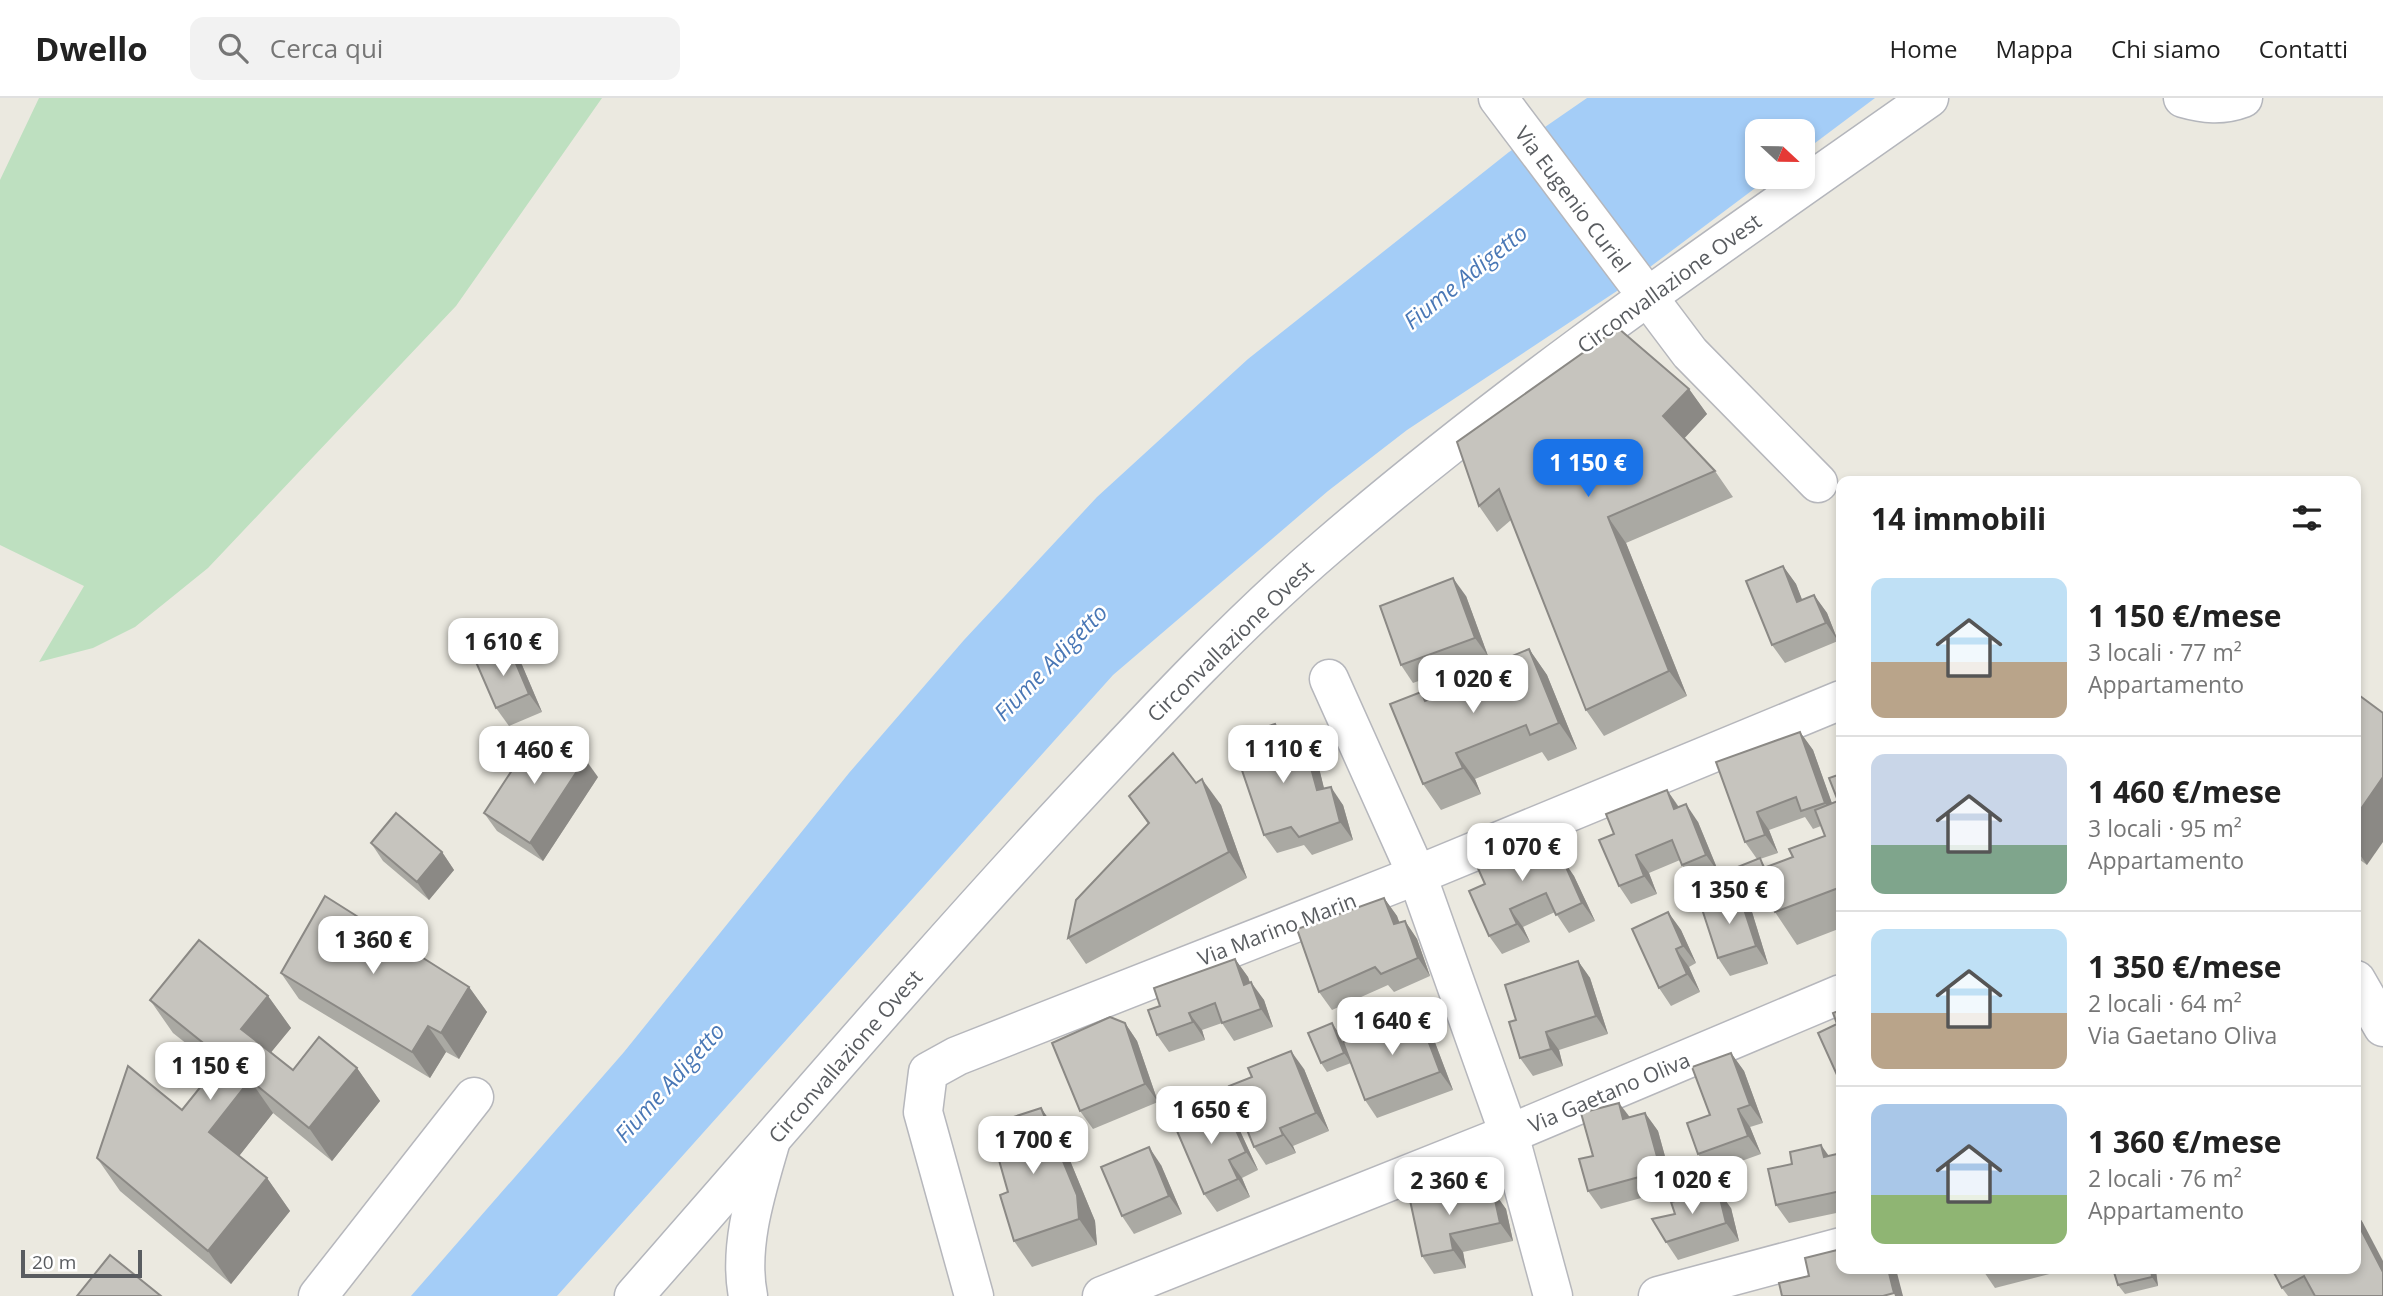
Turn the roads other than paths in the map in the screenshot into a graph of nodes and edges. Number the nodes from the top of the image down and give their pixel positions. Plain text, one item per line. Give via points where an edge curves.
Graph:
1 (1929, 98) edge
2 (2183, 98) edge
3 (2243, 98) edge
4 (1502, 104) edge
5 (1640, 290) junction
6 (1818, 484) dead end
7 (1329, 679) dead end
8 (1836, 702) edge
9 (1417, 875) junction
10 (2361, 989) edge
11 (1836, 996) edge
12 (2383, 1027) edge
13 (474, 1097) dead end
14 (1509, 1134) junction
15 (771, 1140) junction
16 (1836, 1248) edge
17 (318, 1296) edge
18 (634, 1296) edge
19 (748, 1296) edge
20 (974, 1296) edge
21 (1102, 1296) edge
22 (1553, 1296) edge
23 (1658, 1296) edge

1 - 5 street, Circonvallazione Ovest
2 - 3 street via 2203,104
4 - 5 street, Via Eugenio Curiel
5 - 6 street, Via Eugenio Curiel via 1713,379
5 - 15 street, Circonvallazione Ovest via 1329,545 1203,662 1001,877
7 - 9 street
8 - 9 street, Via Marino Marin
9 - 14 street
9 - 20 street, Via Marino Marin via 957,1056 928,1072 923,1112
10 - 12 street
11 - 14 street, Via Gaetano Oliva
13 - 17 street
14 - 21 street, Via Gaetano Oliva
14 - 22 street
15 - 18 street, Circonvallazione Ovest
15 - 19 street via 756,1192 744,1274
16 - 23 street

